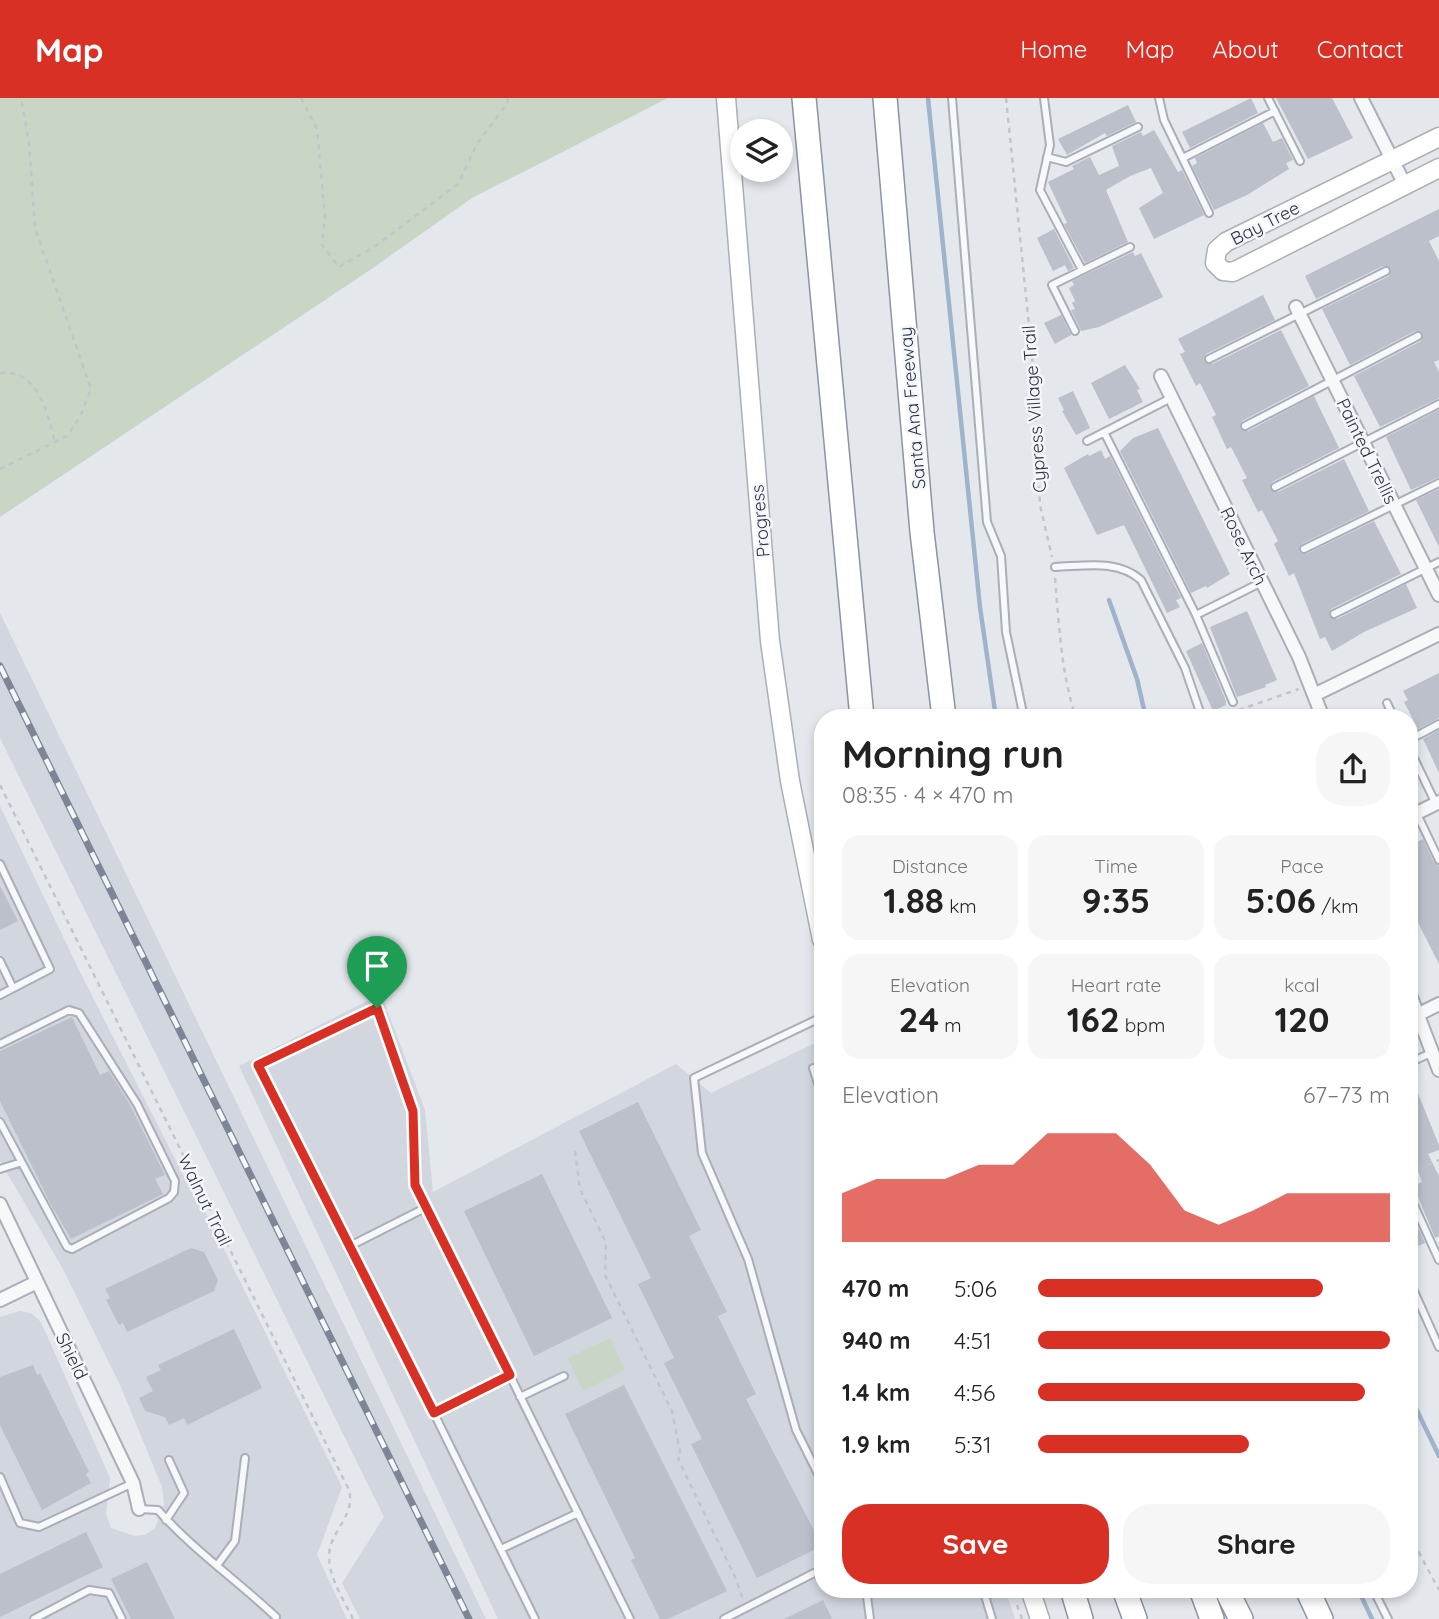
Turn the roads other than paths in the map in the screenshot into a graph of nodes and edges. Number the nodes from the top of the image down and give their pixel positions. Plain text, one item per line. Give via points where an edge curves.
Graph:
1 (726, 98) edge
2 (804, 98) edge
3 (885, 98) edge
4 (952, 98) edge
5 (1044, 98) edge
6 (1050, 98) edge
7 (1159, 98) edge
8 (1269, 98) edge
9 (1361, 98) edge
10 (1275, 111) junction
11 (1138, 127) dead end
12 (1439, 137) edge
13 (1047, 157) junction
14 (1183, 158) junction
15 (1392, 159) junction
16 (1300, 161) dead end
17 (1439, 168) edge
18 (1405, 185) junction
19 (1209, 213) dead end
20 (1130, 247) dead end
21 (1083, 270) junction
22 (1385, 271) dead end
23 (1298, 310) junction
24 (1075, 331) dead end
25 (1418, 336) dead end
26 (1209, 359) dead end
27 (1160, 376) dead end
28 (1332, 380) junction
29 (1171, 398) junction
30 (1439, 404) edge
31 (1245, 426) dead end
32 (1104, 432) junction
33 (1087, 441) dead end
34 (1363, 442) junction
35 (1439, 483) edge
36 (1275, 487) dead end
37 (1394, 505) junction
38 (1304, 549) dead end
39 (1439, 562) edge
40 (1055, 567) road end
41 (1426, 569) junction
42 (1262, 582) junction
43 (1439, 595) edge
44 (1334, 614) dead end
45 (1196, 615) junction
46 (1439, 634) edge
47 (1312, 690) junction
48 (1233, 702) dead end
49 (1387, 703) dead end
50 (861, 709) edge
51 (943, 709) edge
52 (1022, 709) edge
53 (1199, 709) edge
54 (1319, 709) edge
55 (1390, 709) edge
56 (1439, 724) edge
57 (1418, 735) edge
58 (1418, 766) edge
59 (1437, 803) edge
60 (1418, 813) edge
61 (1418, 824) edge
62 (1439, 860) edge
63 (0, 864) edge
64 (814, 900) edge
65 (0, 961) edge
66 (13, 988) junction
67 (0, 995) edge
68 (1439, 1004) edge
69 (1418, 1014) edge
70 (1418, 1018) edge
71 (814, 1021) edge
72 (0, 1044) edge
73 (1431, 1053) junction
74 (1418, 1059) edge
75 (813, 1068) dead end
76 (1439, 1070) edge
77 (814, 1071) edge
78 (0, 1122) edge
79 (19, 1163) junction
80 (0, 1169) edge
81 (0, 1204) edge
82 (426, 1207) junction
83 (1418, 1214) edge
84 (348, 1247) junction
85 (1439, 1260) edge
86 (37, 1282) junction
87 (0, 1300) edge
88 (1418, 1300) edge
89 (1439, 1347) edge
90 (510, 1375) junction
91 (564, 1376) dead end
92 (520, 1397) junction
93 (434, 1413) junction
94 (245, 1458) dead end
95 (169, 1460) dead end
96 (814, 1466) edge
97 (0, 1477) edge
98 (133, 1483) junction
99 (139, 1510) joint
100 (578, 1513) junction
101 (166, 1520) junction
102 (501, 1549) junction
103 (218, 1564) junction
104 (814, 1573) edge
105 (867, 1598) edge
106 (986, 1598) edge
107 (1033, 1598) edge
108 (1075, 1598) edge
109 (1127, 1598) edge
110 (1204, 1598) edge
111 (1230, 1598) edge
112 (1311, 1598) edge
113 (1378, 1598) edge
114 (276, 1617) dead end
115 (34, 1619) edge
116 (122, 1619) edge
117 (535, 1619) edge
118 (630, 1619) edge
119 (724, 1619) edge
120 (870, 1619) edge
121 (992, 1619) edge
122 (1040, 1619) edge
123 (1081, 1619) edge
124 (1135, 1619) edge
125 (1212, 1619) edge
126 (1241, 1619) edge
127 (1321, 1619) edge
128 (1388, 1619) edge

1 - 64 street, Progress via 770,641 790,781
2 - 50 highway
3 - 51 highway, Santa Ana Freeway via 922,532
4 - 52 lane via 987,522 1001,556 1006,632
5 - 6 lane
5 - 13 lane via 1050,145
7 - 14 lane via 1164,120
8 - 10 lane
9 - 15 street
10 - 14 lane
10 - 16 lane
11 - 13 lane via 1066,162
12 - 15 street, Bay Tree
13 - 21 lane via 1040,190
14 - 19 lane
15 - 18 street
15 - 18 street, Bay Tree via 1226,242 1217,250 1215,263 1223,271 1233,272
17 - 18 street, Bay Tree
20 - 21 lane
21 - 24 lane via 1052,285
22 - 23 lane
23 - 26 lane
23 - 28 street, Painted Trellis
25 - 28 lane
27 - 29 street, Rose Arch
28 - 31 lane
28 - 34 street, Painted Trellis
29 - 32 lane
29 - 42 street, Rose Arch
30 - 34 lane
32 - 33 lane
32 - 45 lane
34 - 36 lane
34 - 37 street, Painted Trellis
35 - 37 lane
37 - 38 lane
37 - 41 street, Painted Trellis
39 - 41 lane
40 - 53 lane via 1111,565 1142,580 1185,668
41 - 43 street, Painted Trellis
41 - 44 lane
42 - 45 lane
42 - 47 street, Rose Arch
45 - 48 lane
46 - 47 street
47 - 54 street, Rose Arch
49 - 55 lane
56 - 57 lane
58 - 59 lane
59 - 60 street
61 - 62 lane
63 - 66 lane via 51,969
65 - 66 lane
66 - 67 lane
68 - 69 street
70 - 73 street
71 - 96 lane via 694,1079 702,1153 748,1259 796,1430
72 - 79 lane via 69,1010 79,1013 137,1104 175,1181 174,1192 72,1249
73 - 74 lane
73 - 76 street
75 - 77 lane
78 - 79 lane
79 - 80 lane
81 - 86 street, Shield
82 - 84 lane
82 - 84 lane via 413,1173 413,1111 377,1008 258,1065
82 - 90 lane
83 - 85 lane
84 - 93 lane
86 - 87 street
86 - 98 street, Shield
88 - 89 lane
90 - 92 lane
90 - 93 lane
91 - 92 lane
92 - 100 lane
93 - 102 lane
94 - 103 lane via 235,1541
95 - 101 lane via 184,1493
97 - 98 lane via 20,1523 38,1527
98 - 99 street, Shield
99 - 101 lane via 158,1510
100 - 102 lane
100 - 118 lane
101 - 103 lane
102 - 117 lane
103 - 114 lane
104 - 119 lane
105 - 120 lane
106 - 121 lane
107 - 122 street
108 - 123 highway
109 - 124 highway
110 - 125 highway
111 - 126 highway
112 - 127 highway
113 - 128 lane
115 - 116 lane via 89,1590 110,1593

